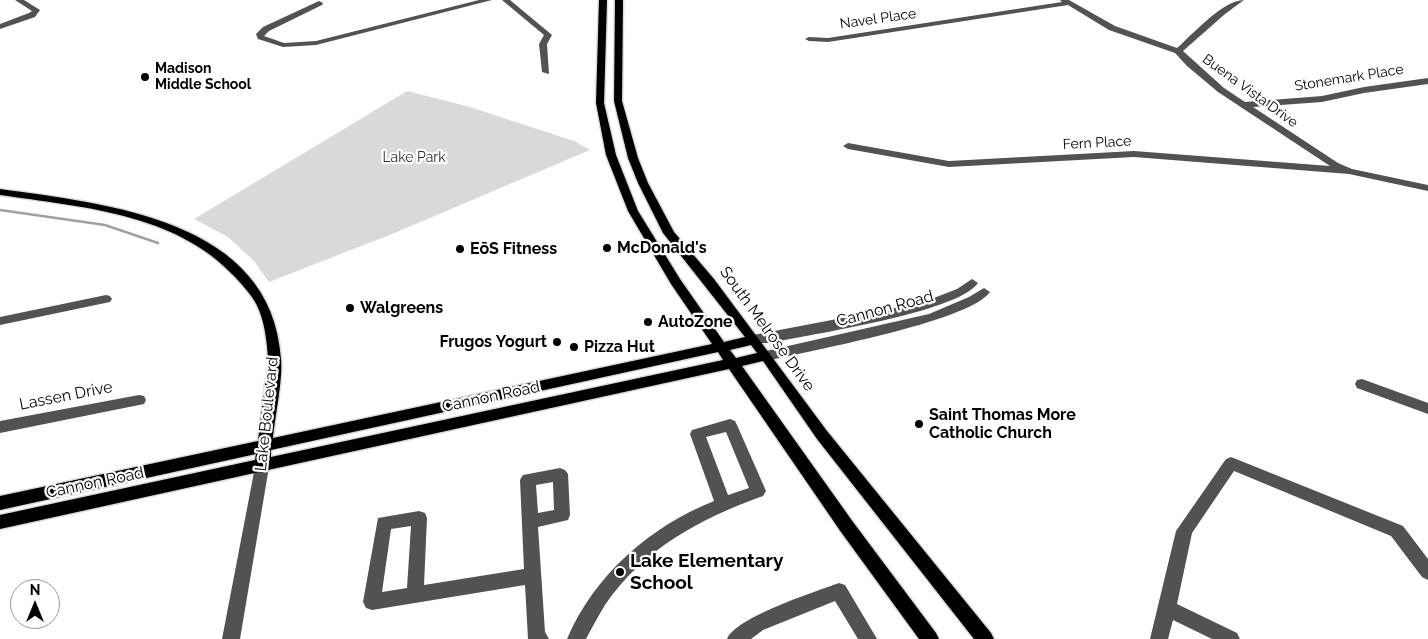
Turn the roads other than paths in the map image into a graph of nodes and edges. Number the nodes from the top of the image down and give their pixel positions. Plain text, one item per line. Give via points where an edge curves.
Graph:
1 (19, 0) edge
2 (488, 0) edge
3 (506, 0) edge
4 (603, 0) edge
5 (619, 0) edge
6 (1240, 0) edge
7 (1066, 2) edge
8 (319, 3) dead end
9 (0, 27) edge
10 (809, 39) dead end
11 (603, 42) junction
12 (618, 42) junction
13 (1178, 51) junction
14 (546, 72) dead end
15 (1428, 81) edge
16 (1243, 105) junction
17 (848, 146) dead end
18 (1349, 171) junction
19 (1428, 188) edge
20 (0, 192) edge
21 (638, 220) junction
22 (669, 233) junction
23 (972, 284) dead end
24 (984, 292) dead end
25 (106, 299) dead end
26 (0, 321) edge
27 (753, 340) junction
28 (721, 346) junction
29 (766, 356) junction
30 (732, 363) junction
31 (1362, 384) dead end
32 (511, 394) junction
33 (138, 400) dead end
34 (1428, 409) edge
35 (514, 411) junction
36 (0, 427) edge
37 (264, 447) junction
38 (262, 467) junction
39 (0, 503) edge
40 (723, 503) junction
41 (0, 522) edge
42 (529, 522) dead end
43 (1428, 572) edge
44 (532, 576) junction
45 (415, 595) junction
46 (1167, 608) junction
47 (231, 639) edge
48 (536, 639) edge
49 (576, 639) edge
50 (736, 639) edge
51 (868, 639) edge
52 (930, 639) edge
53 (985, 639) edge
54 (1159, 639) edge
55 (1231, 639) edge

1 - 9 street via 36,10 32,15
2 - 8 street via 316,43 283,45 261,38 260,34 266,29
3 - 14 street via 548,35 543,44
4 - 11 main road
5 - 12 main road, South Melrose Drive
6 - 13 street
7 - 10 street, Navel Place via 828,40
7 - 13 street, Buena Vista Drive via 1112,28
11 - 12 main road
11 - 21 main road via 600,103 611,155
12 - 22 main road, South Melrose Drive via 618,101 633,158
13 - 16 street, Buena Vista Drive via 1210,82
15 - 16 street, Stonemark Place via 1322,98
16 - 18 street, Buena Vista Drive via 1318,156
17 - 18 street, Fern Place via 948,164 1134,154
18 - 19 street, Buena Vista Drive
20 - 37 main road, Lake Boulevard via 92,205 137,216 205,244 225,259 255,291 270,327 275,360
21 - 22 main road via 645,221 651,229
21 - 28 main road via 675,281
22 - 27 main road, South Melrose Drive
23 - 27 street, Cannon Road via 961,292 923,306
24 - 29 street, Cannon Road via 932,318
25 - 26 street
27 - 28 main road, Cannon Road
27 - 29 main road, South Melrose Drive
28 - 30 main road
28 - 32 main road, Cannon Road
29 - 30 main road, Cannon Road
29 - 53 main road, South Melrose Drive via 822,435
30 - 35 main road, Cannon Road
30 - 52 main road
31 - 34 street
32 - 35 main road
32 - 37 main road, Cannon Road
33 - 36 street, Lassen Drive
35 - 38 main road, Cannon Road
37 - 38 main road, Lake Boulevard
37 - 39 main road, Cannon Road
38 - 41 main road, Cannon Road
38 - 47 street, Lake Boulevard
40 - 40 street via 697,434 730,425 758,491
40 - 49 street via 662,534 629,564 599,600
42 - 44 street
43 - 46 street via 1397,531 1231,463 1184,531
44 - 45 street
44 - 48 street
45 - 45 street via 372,602 384,523 419,518
46 - 54 street
46 - 55 street
50 - 51 street via 757,624 839,591

